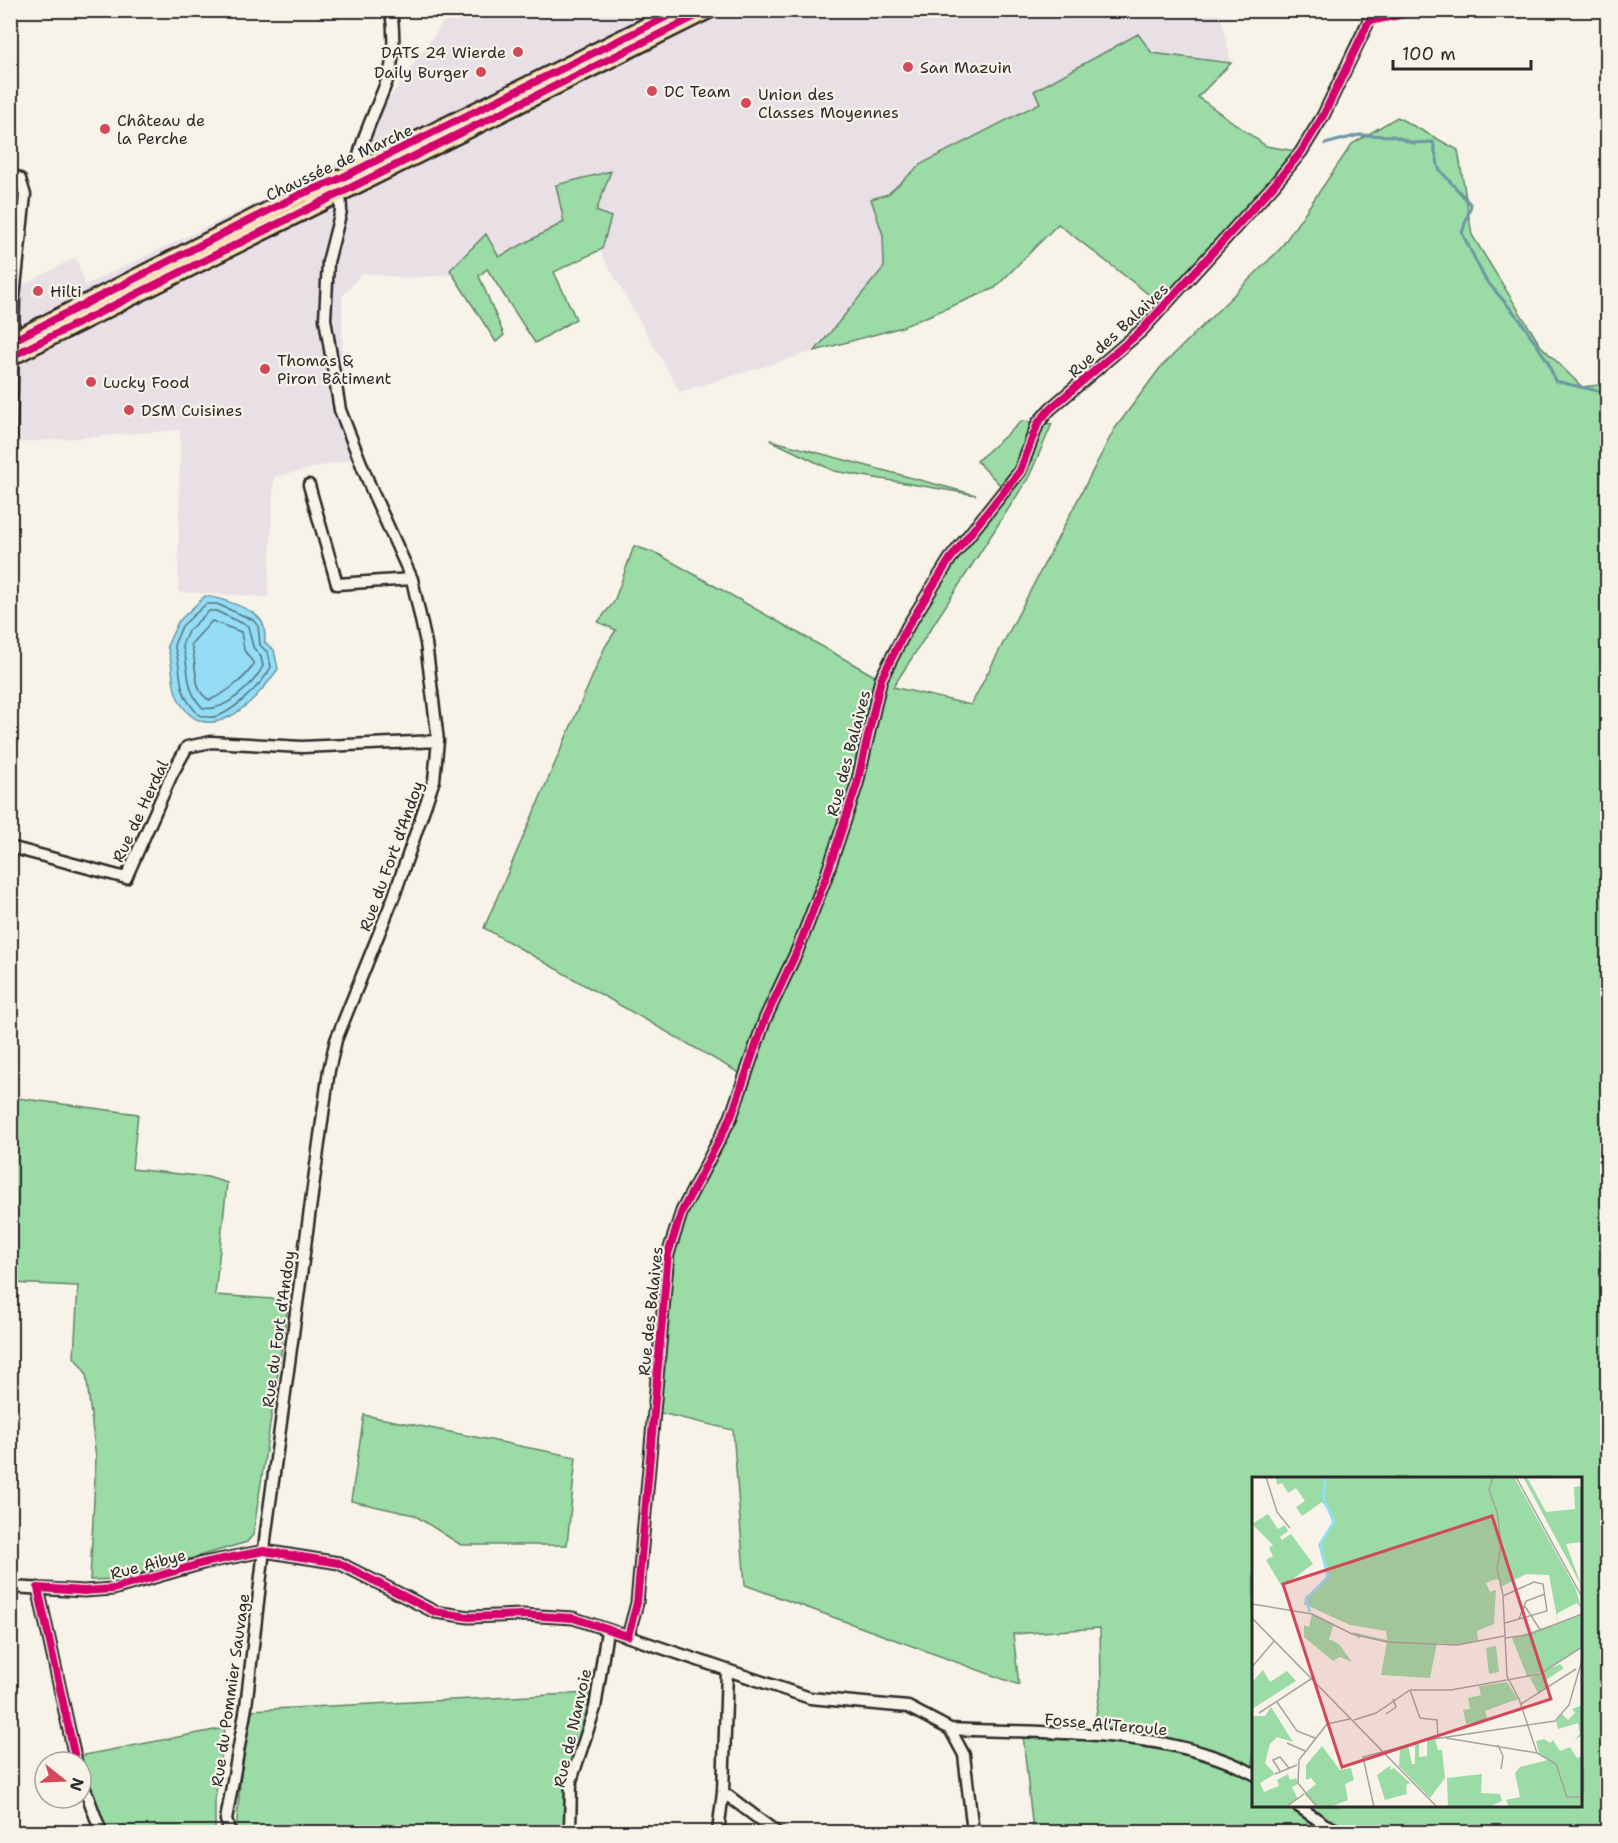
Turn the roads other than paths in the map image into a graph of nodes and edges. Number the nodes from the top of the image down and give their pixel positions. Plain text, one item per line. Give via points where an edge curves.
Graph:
1 (391, 10) edge
2 (681, 10) edge
3 (708, 10) edge
4 (1374, 10) edge
5 (10, 173) edge
6 (360, 176) junction
7 (338, 187) junction
8 (12, 297) edge
9 (13, 348) edge
10 (10, 474) edge
11 (309, 484) dead end
12 (411, 579) junction
13 (438, 741) junction
14 (10, 847) edge
15 (264, 1551) junction
16 (10, 1587) edge
17 (38, 1588) junction
18 (607, 1630) junction
19 (628, 1636) junction
20 (727, 1671) junction
21 (950, 1729) junction
22 (73, 1750) edge
23 (1252, 1773) edge
24 (723, 1792) junction
25 (1299, 1807) edge
26 (92, 1810) edge
27 (100, 1833) edge
28 (230, 1833) edge
29 (570, 1833) edge
30 (718, 1833) edge
31 (776, 1833) edge
32 (973, 1833) edge
33 (1342, 1833) edge

1 - 6 street via 394,39 390,71 358,157
2 - 6 main road, Chaussée de Marche
3 - 6 main road, Chaussée de Marche
4 - 19 street, Rue des Balaives via 1323,116 1301,152 1142,330 1038,423 1020,471 950,559 908,626 881,679 857,784 826,877 798,951 765,1019 731,1117 682,1211 671,1243 637,1603
5 - 8 street via 20,178 25,195
6 - 7 main road, Chaussée de Marche
7 - 9 main road, Chaussée de Marche via 301,194
7 - 12 street, Rue du Fort d'Andoy via 341,211 328,262 326,319 340,410
8 - 9 street
9 - 10 street
11 - 12 street via 337,584
12 - 13 street, Rue du Fort d'Andoy via 426,643
13 - 14 street, Rue de Herdal via 302,747 211,742 187,747 126,878
13 - 15 street, Rue du Fort d'Andoy via 434,780 394,896 336,1040 329,1070
15 - 17 street, Rue Aibye via 203,1563 113,1589
15 - 18 street via 339,1563 435,1612 469,1617 573,1618
15 - 28 street, Rue du Pommier Sauvage via 246,1707 226,1820
16 - 17 street, Rue Aibye
17 - 22 street
18 - 19 street
18 - 29 street, Rue de Nanvoie via 595,1707 571,1781
19 - 20 street
20 - 21 street via 810,1698 908,1707
20 - 24 street
21 - 23 street, Fosse Al'Teroule via 1148,1740 1216,1756
21 - 32 street via 964,1755
24 - 30 street
24 - 31 street
25 - 33 street
26 - 27 street

